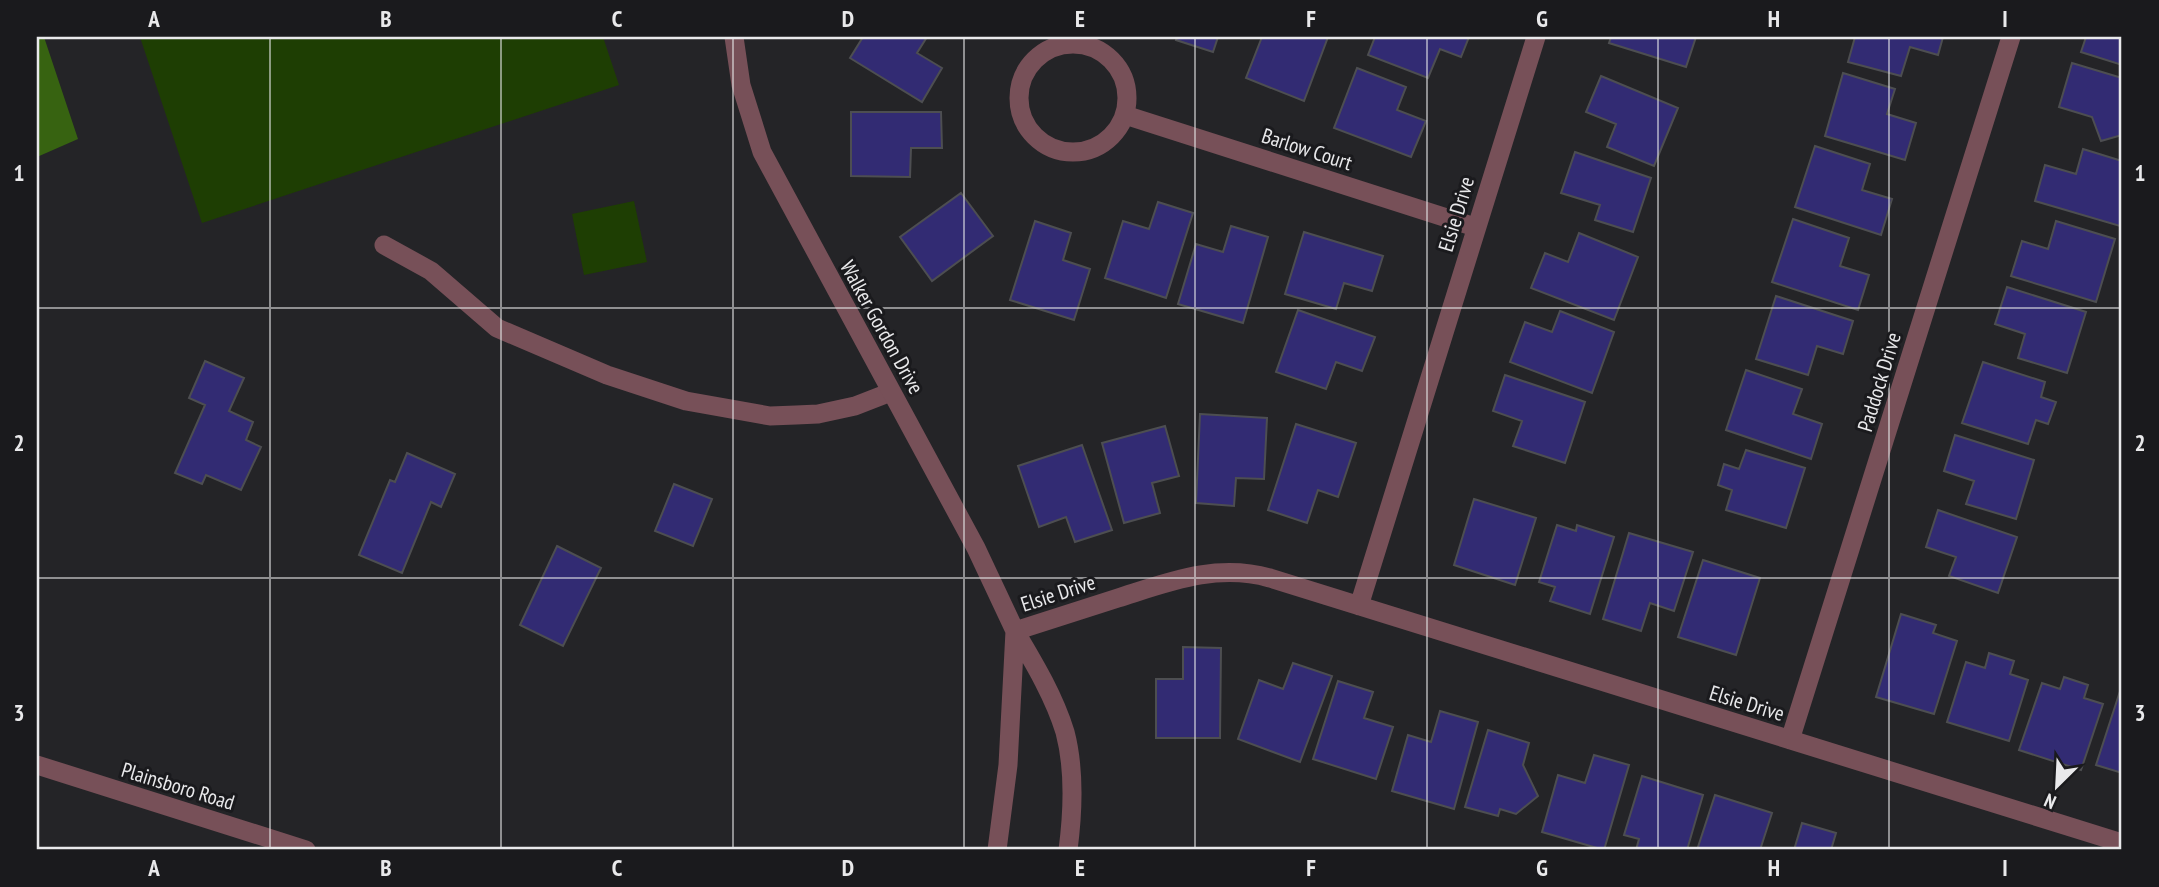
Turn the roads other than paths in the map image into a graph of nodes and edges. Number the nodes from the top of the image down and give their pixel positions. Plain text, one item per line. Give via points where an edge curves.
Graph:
1 (734, 37) edge
2 (1536, 37) edge
3 (2011, 37) edge
4 (1125, 115) junction
5 (1475, 226) junction
6 (384, 245) dead end
7 (891, 392) junction
8 (1359, 606) junction
9 (1015, 631) junction
10 (1790, 740) junction
11 (37, 765) edge
12 (2122, 843) edge
13 (306, 850) edge
14 (997, 850) edge
15 (1068, 850) edge

1 - 7 street, Walker Gordon Drive via 740,85 762,152
2 - 5 street, Elsie Drive
3 - 10 street, Paddock Drive
4 - 4 street via 1127,94 1121,74 1108,57 1089,47 1048,50 1032,63 1022,82 1019,102 1025,123 1038,140 1057,150 1077,152 1098,146 1114,133
4 - 5 street, Barlow Court
5 - 8 street, Elsie Drive
6 - 7 street via 431,271 497,328 607,375 686,401 759,414 796,415 855,406
7 - 9 street, Walker Gordon Drive via 976,548
8 - 9 street, Elsie Drive via 1263,576 1216,572 1185,576
8 - 10 street, Elsie Drive
9 - 14 street, Walker Gordon Drive via 1008,765
9 - 15 street, Walker Gordon Drive via 1042,676 1065,733 1073,789
10 - 12 street, Elsie Drive
11 - 13 street, Plainsboro Road

